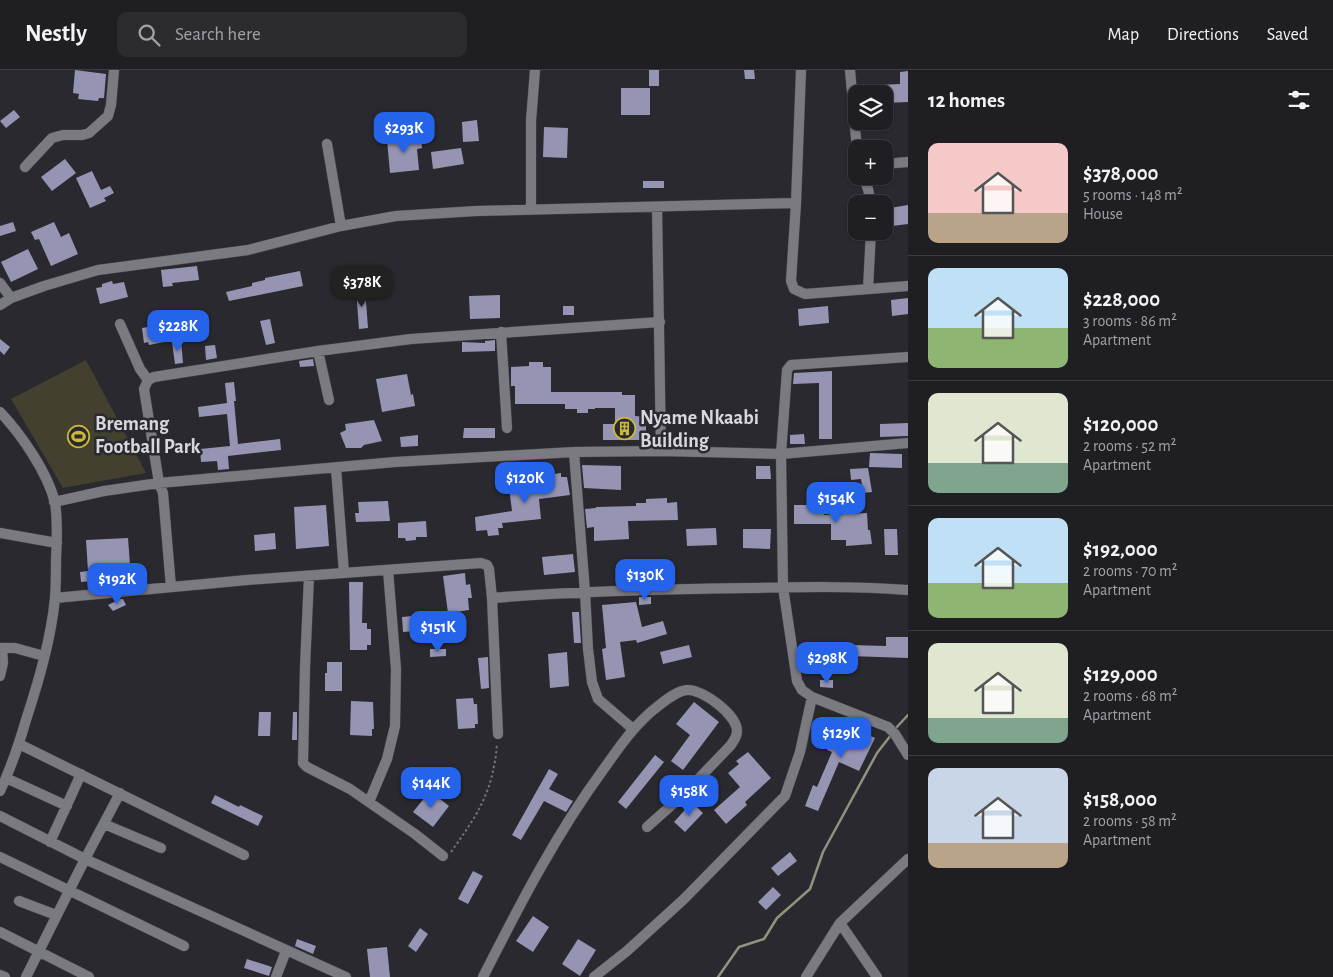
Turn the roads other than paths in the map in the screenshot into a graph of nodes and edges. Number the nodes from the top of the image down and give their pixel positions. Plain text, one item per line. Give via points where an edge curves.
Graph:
1 (114, 70) edge
2 (535, 70) edge
3 (801, 70) edge
4 (850, 70) edge
5 (856, 140) edge
6 (328, 144) dead end
7 (908, 162) edge
8 (893, 163) edge
9 (25, 167) dead end
10 (796, 202) junction
11 (657, 207) junction
12 (531, 209) junction
13 (341, 226) junction
14 (871, 240) edge
15 (0, 283) edge
16 (908, 286) edge
17 (868, 289) junction
18 (11, 298) junction
19 (0, 304) edge
20 (660, 322) junction
21 (120, 324) dead end
22 (501, 332) junction
23 (318, 351) junction
24 (908, 356) edge
25 (148, 380) junction
26 (329, 400) dead end
27 (0, 412) edge
28 (507, 428) dead end
29 (908, 443) edge
30 (661, 451) junction
31 (574, 452) junction
32 (781, 454) junction
33 (336, 468) junction
34 (159, 483) junction
35 (54, 502) junction
36 (1, 537) edge
37 (57, 543) junction
38 (388, 570) junction
39 (344, 573) junction
40 (309, 576) junction
41 (171, 587) junction
42 (783, 587) junction
43 (908, 590) edge
44 (585, 592) junction
45 (55, 598) junction
46 (492, 598) junction
47 (1, 648) edge
48 (44, 656) junction
49 (0, 676) edge
50 (812, 697) junction
51 (633, 729) junction
52 (498, 734) road end
53 (19, 744) junction
54 (908, 755) edge
55 (81, 774) junction
56 (6, 778) junction
57 (0, 791) edge
58 (120, 793) junction
59 (369, 802) junction
60 (67, 806) junction
61 (0, 816) edge
62 (104, 824) junction
63 (647, 827) dead end
64 (50, 842) junction
65 (161, 848) dead end
66 (244, 855) dead end
67 (443, 856) road end
68 (0, 857) edge
69 (85, 859) junction
70 (908, 859) edge
71 (70, 890) junction
72 (19, 901) dead end
73 (56, 915) junction
74 (840, 923) junction
75 (0, 932) edge
76 (184, 946) dead end
77 (286, 951) junction
78 (38, 952) junction
79 (0, 974) edge
80 (5, 977) edge
81 (26, 977) edge
82 (89, 977) edge
83 (276, 977) edge
84 (346, 977) edge
85 (483, 977) edge
86 (594, 977) edge
87 (806, 977) edge
88 (877, 977) edge

1 - 9 street via 108,116 89,133 52,138
2 - 12 street via 531,121
3 - 10 street
4 - 5 street
6 - 13 street
7 - 8 street
10 - 11 street
10 - 17 street via 791,281 794,289 805,294
11 - 12 street
11 - 20 street
12 - 13 street via 396,216
13 - 18 street via 248,250 98,270
14 - 17 street
15 - 18 street
16 - 17 street
18 - 19 street
20 - 22 street
20 - 30 street
21 - 25 street via 137,364
22 - 23 street
22 - 28 street
23 - 25 street
23 - 26 street
24 - 32 street via 791,365 787,370
25 - 34 street via 144,388
27 - 35 street via 35,460
29 - 32 street
30 - 31 street
30 - 32 street
31 - 33 street
31 - 44 street
32 - 42 street
33 - 34 street
33 - 39 street
34 - 35 street
34 - 41 street via 163,493
35 - 37 street
36 - 37 street
37 - 45 street
38 - 39 street
38 - 46 street via 481,563 489,569
38 - 59 street via 396,669 395,726 387,759
39 - 40 street
40 - 41 street
40 - 59 street via 304,763
41 - 45 street
42 - 43 street
42 - 44 street
42 - 50 street via 797,681 802,690
44 - 46 street
44 - 51 street via 594,691 598,699
45 - 48 street
46 - 52 street
47 - 48 street via 15,648
47 - 49 street via 3,663
48 - 53 street
50 - 54 street via 891,731
50 - 86 street via 800,752 785,796 684,899
51 - 63 street via 676,693 687,690 706,696 737,729 731,745
51 - 85 street via 592,785 553,847
53 - 55 street
53 - 56 street
55 - 58 street
55 - 60 street
56 - 57 street
56 - 60 street
58 - 62 street
58 - 66 street
59 - 67 street
60 - 64 street
61 - 64 street
62 - 65 street
62 - 69 street
64 - 69 street
68 - 71 street
69 - 71 street
69 - 77 street
70 - 74 street
71 - 73 street
71 - 76 street
72 - 73 street
73 - 78 street
74 - 87 street
74 - 88 street
75 - 78 street
77 - 83 street
77 - 84 street
78 - 81 street
78 - 82 street
79 - 80 street

